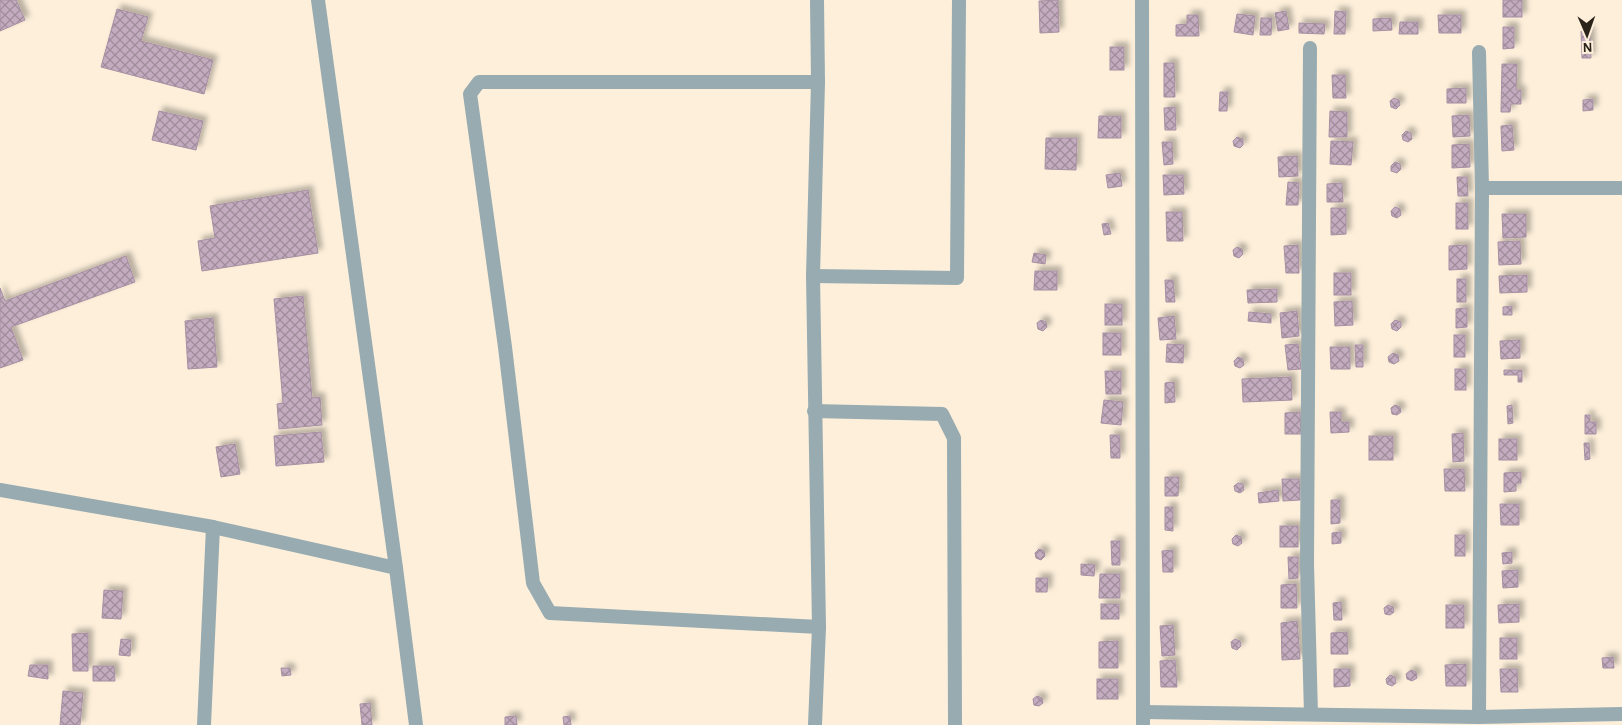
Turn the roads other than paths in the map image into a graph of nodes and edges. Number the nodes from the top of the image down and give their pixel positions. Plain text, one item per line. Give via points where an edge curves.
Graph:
1 (318, 0) edge
2 (817, 0) edge
3 (959, 0) edge
4 (1142, 0) edge
5 (1310, 48) dead end
6 (1479, 52) dead end
7 (818, 82) junction
8 (1482, 188) junction
9 (1622, 188) edge
10 (813, 276) junction
11 (814, 411) junction
12 (0, 490) edge
13 (213, 527) junction
14 (396, 568) junction
15 (818, 627) junction
16 (1311, 714) junction
17 (1622, 714) edge
18 (1479, 717) junction
19 (1143, 718) edge
20 (204, 725) edge
21 (416, 725) edge
22 (815, 725) edge
23 (955, 725) edge

1 - 14 street
2 - 7 street
3 - 10 street via 957,278
4 - 19 street
5 - 16 street via 1307,564
6 - 8 street
7 - 10 street
7 - 15 street via 479,82 470,94 533,583 550,613
8 - 9 street
8 - 18 street
10 - 11 street
11 - 15 street
11 - 23 street via 942,414 954,438
12 - 13 street
13 - 14 street
13 - 20 street
14 - 21 street
15 - 22 street
16 - 18 street
16 - 19 street
17 - 18 street

